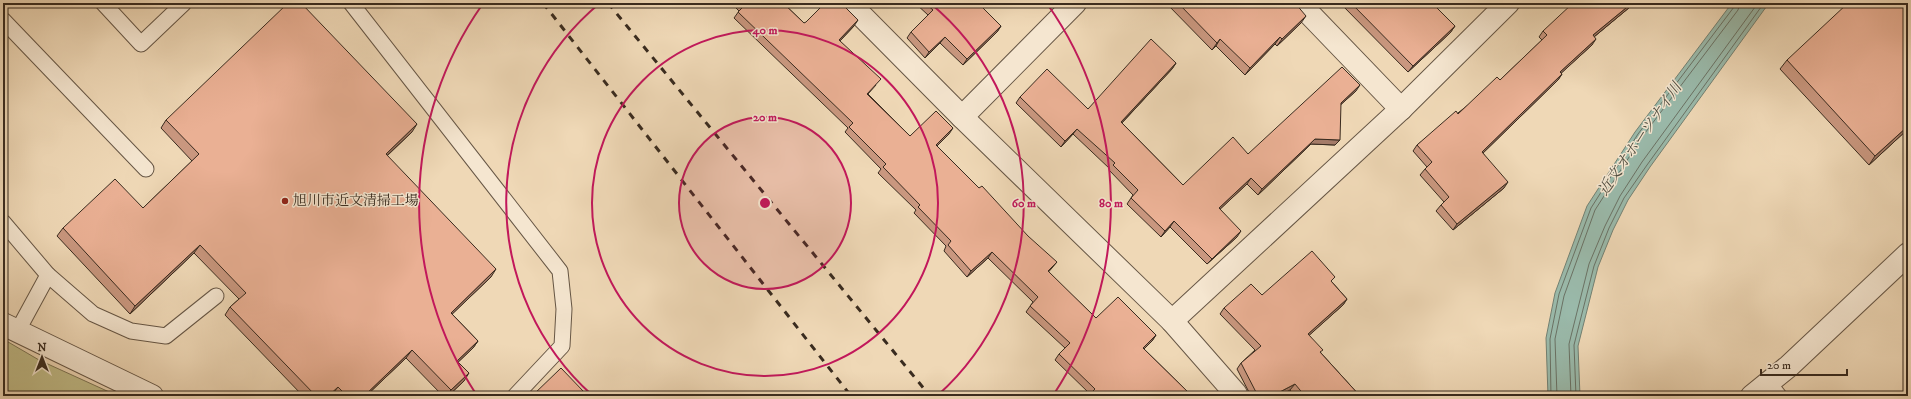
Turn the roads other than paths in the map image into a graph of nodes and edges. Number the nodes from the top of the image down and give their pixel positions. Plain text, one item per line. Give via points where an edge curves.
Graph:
1 (103, 3) edge
2 (184, 3) edge
3 (351, 3) edge
4 (849, 3) edge
5 (1075, 3) edge
6 (1299, 3) edge
7 (1508, 3) edge
8 (3, 20) edge
9 (1401, 109) junction
10 (962, 117) junction
11 (146, 169) dead end
12 (3, 222) edge
13 (1908, 254) edge
14 (48, 274) junction
15 (216, 296) dead end
16 (1172, 321) junction
17 (10, 328) edge
18 (1774, 389) edge
19 (152, 396) edge
20 (515, 396) edge
21 (1236, 396) edge
22 (1752, 396) edge

1 - 2 lane via 141,44
3 - 20 lane via 560,271 564,309 562,346
4 - 10 street
5 - 10 street
6 - 9 street
7 - 9 street
8 - 11 lane
9 - 16 street
10 - 16 street
12 - 14 lane
13 - 18 street via 1789,366
14 - 15 lane via 93,314 131,331 166,336
14 - 17 lane
16 - 21 street
17 - 19 street
18 - 22 street

